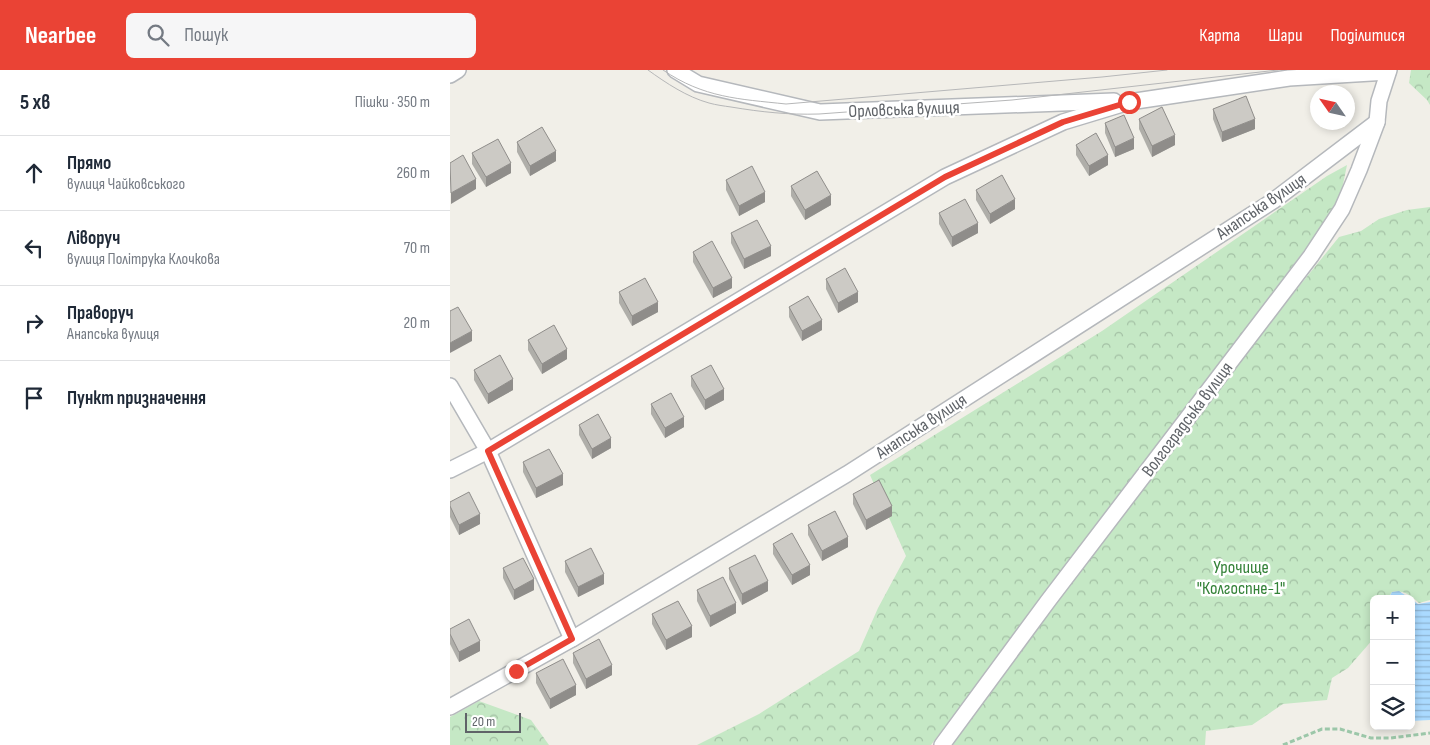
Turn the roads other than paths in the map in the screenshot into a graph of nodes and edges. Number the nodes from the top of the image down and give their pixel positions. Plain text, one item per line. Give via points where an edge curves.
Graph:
1 (458, 70) edge
2 (675, 70) edge
3 (1389, 71) edge
4 (450, 75) edge
5 (1139, 100) junction
6 (1377, 122) junction
7 (450, 386) edge
8 (488, 451) junction
9 (450, 470) edge
10 (572, 639) junction
11 (450, 707) edge
12 (942, 745) edge

1 - 4 street
2 - 5 street, Орловська вулиця via 698,84 820,112
3 - 5 street via 1289,78
3 - 6 street, Волгоградська вулиця via 1379,101
5 - 8 street via 1063,122 945,177
6 - 10 street, Анапська вулиця via 1273,201 847,474
6 - 12 street, Волгоградська вулиця via 1342,209 1311,256
7 - 8 street
8 - 9 street
8 - 10 street
10 - 11 street, Анапська вулиця

